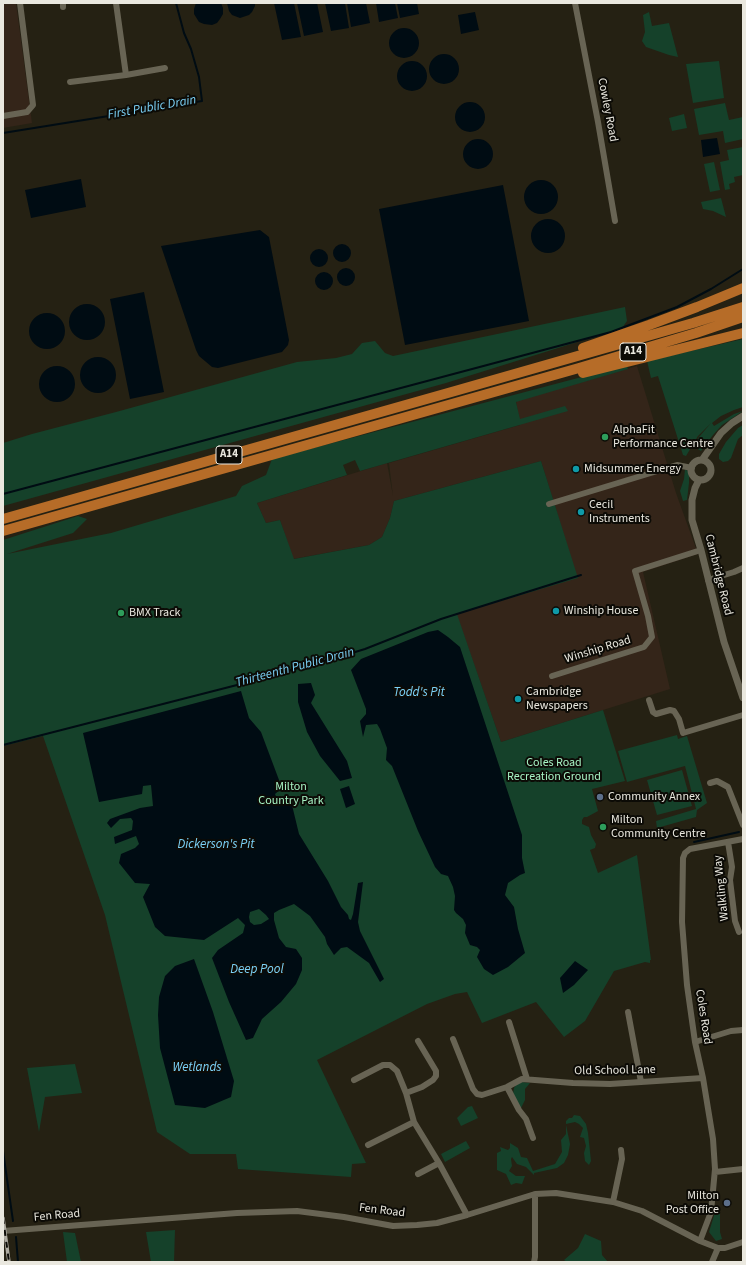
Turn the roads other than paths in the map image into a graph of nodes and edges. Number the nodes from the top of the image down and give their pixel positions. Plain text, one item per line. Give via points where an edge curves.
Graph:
1 (20, 3) edge
2 (116, 3) edge
3 (575, 3) edge
4 (165, 68) dead end
5 (126, 75) junction
6 (70, 82) dead end
7 (3, 116) edge
8 (615, 221) dead end
9 (743, 288) edge
10 (743, 307) edge
11 (743, 318) edge
12 (743, 333) edge
13 (553, 363) junction
14 (522, 384) junction
15 (743, 416) edge
16 (702, 460) junction
17 (692, 468) junction
18 (699, 480) junction
19 (549, 504) dead end
20 (3, 519) edge
21 (3, 531) edge
22 (702, 550) junction
23 (743, 568) edge
24 (708, 580) junction
25 (552, 676) dead end
26 (740, 678) edge
27 (743, 698) edge
28 (650, 700) dead end
29 (743, 715) edge
30 (710, 783) dead end
31 (743, 825) edge
32 (743, 839) edge
33 (728, 842) junction
34 (739, 932) dead end
35 (628, 1012) dead end
36 (510, 1022) dead end
37 (743, 1030) edge
38 (453, 1039) dead end
39 (418, 1041) dead end
40 (696, 1042) junction
41 (703, 1078) junction
42 (527, 1079) junction
43 (354, 1080) dead end
44 (641, 1082) junction
45 (507, 1087) junction
46 (406, 1093) junction
47 (414, 1122) junction
48 (532, 1138) dead end
49 (368, 1145) dead end
50 (621, 1150) dead end
51 (439, 1163) junction
52 (743, 1169) edge
53 (715, 1172) junction
54 (418, 1174) dead end
55 (535, 1194) junction
56 (613, 1202) junction
57 (467, 1215) junction
58 (3, 1231) edge
59 (700, 1241) junction
60 (743, 1242) edge
61 (718, 1248) junction
62 (534, 1262) edge
63 (712, 1262) edge

1 - 7 street via 33,105 27,112
2 - 5 street
3 - 8 street, Cowley Road
4 - 5 street
5 - 6 street
9 - 13 highway, A14 via 649,326 573,351
10 - 13 highway, A14
11 - 14 highway, A14
12 - 14 highway, A14 via 541,384
13 - 20 highway, A14
14 - 21 highway, A14
15 - 16 street via 721,433
16 - 17 street via 696,462
16 - 18 street via 710,465 711,474 706,479
17 - 18 street via 693,476
17 - 19 street via 677,465
18 - 22 street, Cambridge Road via 691,511
22 - 24 street, Cambridge Road
22 - 25 street, Winship Road via 635,571 652,637 644,647
23 - 24 street
24 - 26 street, Cambridge Road via 724,642
26 - 27 street, Cambridge Road
28 - 29 street via 656,714 674,711 682,733
30 - 31 street via 717,781 728,787
32 - 33 street, Coles Road
33 - 34 street, Walkling Way via 735,921
33 - 40 street, Coles Road via 690,849 683,858 682,922 687,985
35 - 44 street
36 - 42 street
37 - 40 street
38 - 45 street, Old School Lane via 472,1090 482,1095
39 - 46 street via 436,1071 436,1076 422,1087
40 - 41 street, Coles Road
41 - 44 street, Old School Lane
41 - 53 street, Coles Road via 713,1139
42 - 44 street, Old School Lane via 610,1084
42 - 45 street, Old School Lane
43 - 46 street via 383,1065 390,1065 397,1071
45 - 48 street via 526,1119
46 - 47 street
47 - 49 street
47 - 51 street
50 - 56 street via 622,1159
51 - 54 street
51 - 57 street
52 - 53 street
53 - 59 street, Coles Road via 711,1212
55 - 56 street, Fen Road via 556,1193
55 - 57 street, Fen Road
55 - 62 street
56 - 59 street, Fen Road via 642,1211
57 - 58 street, Fen Road via 437,1223 393,1226 297,1211 236,1213
59 - 61 street, Fen Road
60 - 61 street
61 - 63 street

